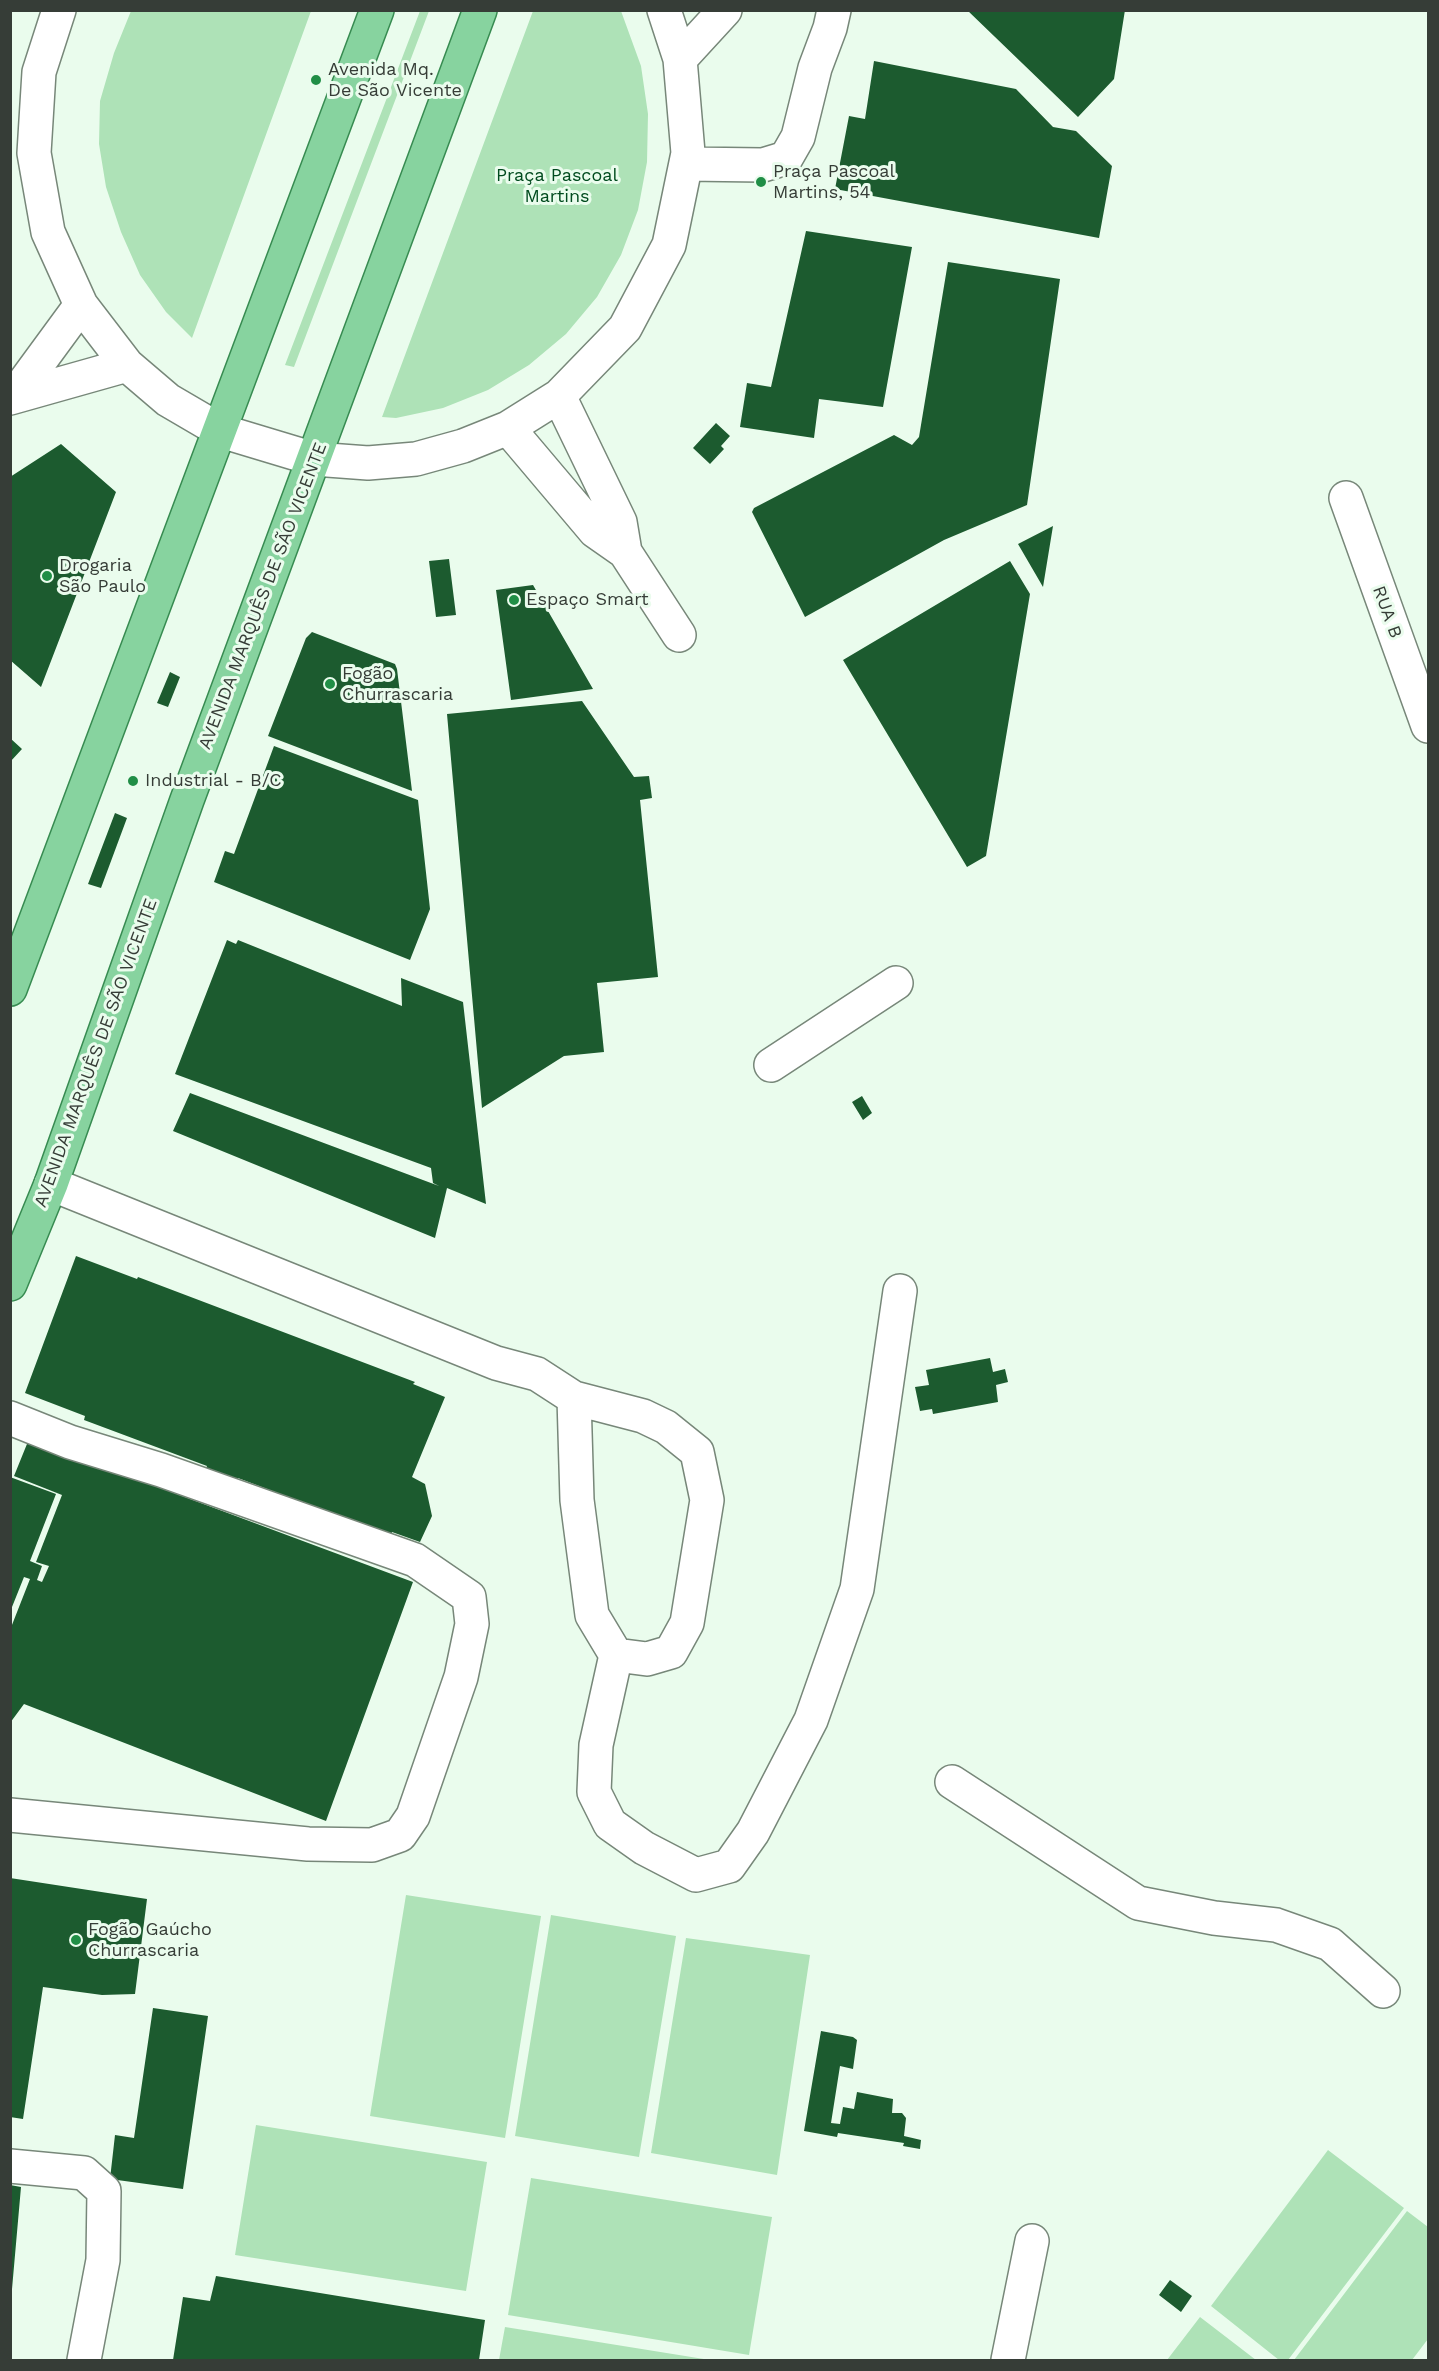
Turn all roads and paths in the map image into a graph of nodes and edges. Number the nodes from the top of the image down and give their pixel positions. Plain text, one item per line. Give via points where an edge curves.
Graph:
1 (59, 10) edge
2 (377, 10) edge
3 (480, 10) edge
4 (664, 10) edge
5 (725, 10) edge
6 (834, 10) edge
7 (680, 59) junction
8 (686, 164) junction
9 (81, 305) junction
10 (127, 365) junction
11 (12, 394) edge
12 (560, 396) junction
13 (508, 428) junction
14 (220, 431) junction
15 (314, 459) junction
16 (1346, 498) dead end
17 (625, 552) junction
18 (680, 635) dead end
19 (1428, 726) edge
20 (896, 983) dead end
21 (10, 989) edge
22 (771, 1065) dead end
23 (51, 1184) junction
24 (10, 1284) edge
25 (900, 1292) dead end
26 (574, 1398) junction
27 (10, 1418) edge
28 (616, 1655) junction
29 (952, 1782) dead end
30 (10, 1815) edge
31 (1383, 1991) dead end
32 (10, 2166) edge
33 (1032, 2241) dead end
34 (84, 2361) edge
35 (1008, 2361) edge

1 - 9 street via 39,72 34,153 48,232
2 - 14 main road
3 - 15 main road, AVENIDA MARQUÊS DE SÃO VICENTE
4 - 7 street
5 - 7 street
6 - 8 street via 798,137 786,158 763,165
7 - 8 street
8 - 12 street via 669,244 625,328
9 - 10 street
9 - 11 street
10 - 11 street
10 - 14 street via 168,400
12 - 13 street
12 - 17 street via 620,522
13 - 15 street via 464,446 416,459 368,463
13 - 17 street via 595,531
14 - 15 street
14 - 21 main road
15 - 23 main road, AVENIDA MARQUÊS DE SÃO VICENTE via 187,800
16 - 19 street, RUA B
17 - 18 street
20 - 22 street
23 - 24 main road, AVENIDA MARQUÊS DE SÃO VICENTE
23 - 26 street via 496,1363 537,1374
25 - 28 street via 857,1589 811,1720 753,1832 729,1866 696,1875 644,1848 610,1824 594,1792 596,1745
26 - 28 street via 577,1500 592,1615
26 - 28 street via 643,1416 666,1427 697,1452 707,1500 687,1623 671,1652 647,1659
27 - 30 street via 415,1560 470,1597 472,1624 461,1677 412,1816 400,1835 372,1845 308,1844
29 - 31 street via 1138,1903 1276,1925 1330,1944
32 - 34 street via 84,2173 104,2190 103,2260
33 - 35 street

